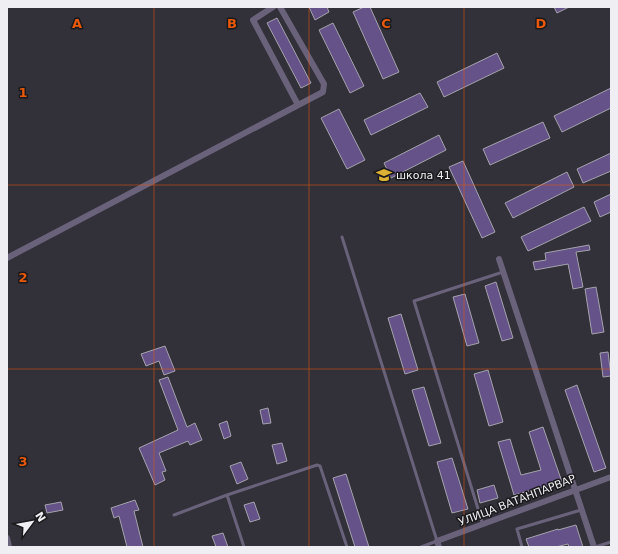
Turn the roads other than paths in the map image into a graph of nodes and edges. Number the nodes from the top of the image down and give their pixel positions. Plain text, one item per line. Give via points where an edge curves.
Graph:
1 (273, 7) edge
2 (280, 7) edge
3 (298, 105) junction
4 (342, 237) dead end
5 (7, 258) edge
6 (499, 259) dead end
7 (503, 272) junction
8 (611, 477) edge
9 (575, 489) junction
10 (227, 495) junction
11 (581, 510) junction
12 (174, 514) dead end
13 (483, 525) junction
14 (7, 538) edge
15 (611, 542) edge
16 (438, 544) edge
17 (9, 547) edge
18 (244, 547) edge
19 (347, 547) edge
20 (420, 547) edge
21 (522, 547) edge
22 (594, 547) edge

1 - 3 street via 253,20
2 - 3 street via 324,84 323,92
3 - 5 street
4 - 16 lane
6 - 7 street
7 - 9 street
7 - 13 lane via 414,301
8 - 9 street, УЛИЦА ВАТАНПАРВАР
9 - 11 street
9 - 13 street, УЛИЦА ВАТАНПАРВАР
10 - 12 lane
10 - 18 lane
10 - 19 lane via 320,466
11 - 21 lane via 517,529
11 - 22 street
13 - 16 street, УЛИЦА ВАТАНПАРВАР
14 - 17 street
15 - 22 lane
16 - 20 lane

